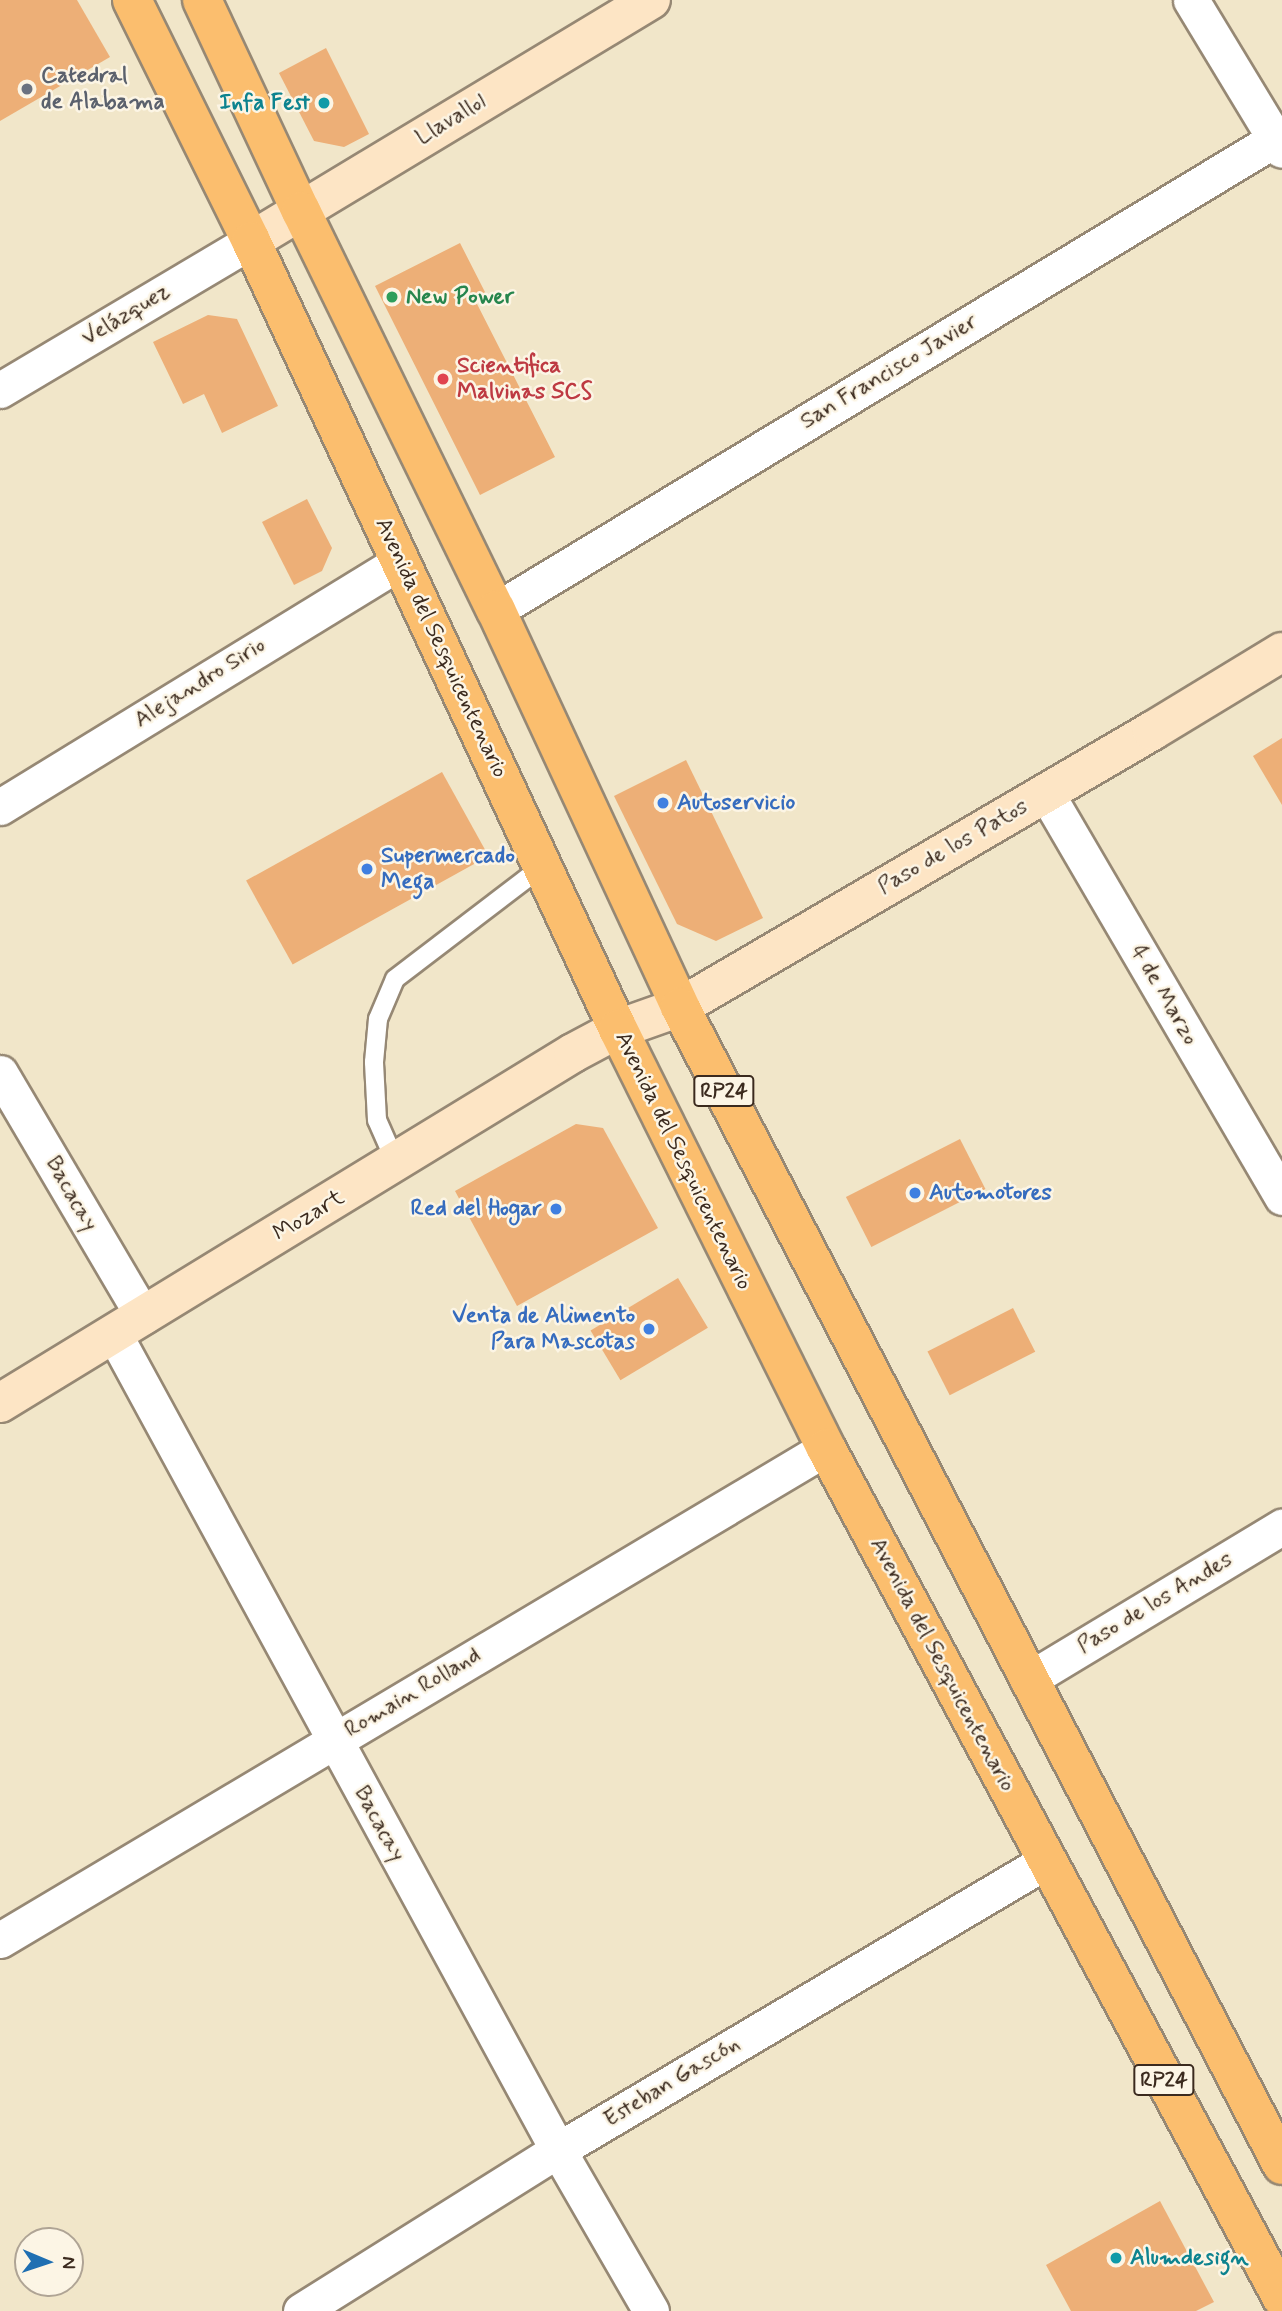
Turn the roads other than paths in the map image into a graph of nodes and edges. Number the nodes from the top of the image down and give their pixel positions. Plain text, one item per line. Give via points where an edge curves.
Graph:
1 (132, 0) edge
2 (202, 0) edge
3 (651, 0) edge
4 (1191, 0) edge
5 (1280, 141) edge
6 (301, 211) junction
7 (251, 241) junction
8 (0, 390) edge
9 (401, 561) junction
10 (496, 610) junction
11 (1282, 652) edge
12 (1046, 793) junction
13 (0, 807) edge
14 (543, 866) junction
15 (680, 1007) junction
16 (618, 1029) junction
17 (0, 1073) edge
18 (396, 1164) junction
19 (1282, 1196) edge
20 (128, 1325) junction
21 (0, 1403) edge
22 (826, 1448) junction
23 (1282, 1527) edge
24 (1028, 1679) junction
25 (333, 1741) junction
26 (1046, 1861) junction
27 (0, 1940) edge
28 (558, 2150) junction
29 (1282, 2165) edge
30 (1282, 2298) edge
31 (301, 2311) edge
32 (651, 2311) edge

1 - 7 main road, Avenida del Sesquicentenario / RP24
2 - 6 main road, RP24
3 - 6 street, Llavallol
4 - 5 street
5 - 10 street, San Francisco Javier
6 - 7 street, Llavallol
6 - 10 main road, RP24
7 - 8 street, Velázquez
7 - 9 main road, Avenida del Sesquicentenario / RP24
9 - 13 street, Alejandro Sirio
9 - 14 main road, Avenida del Sesquicentenario / RP24
10 - 15 main road, RP24
11 - 12 street, Paso de los Patos
12 - 15 street, Paso de los Patos
12 - 19 street, 4 de Marzo
14 - 16 main road, Avenida del Sesquicentenario / RP24
14 - 18 lane via 395,979 379,1019 374,1062 377,1120
15 - 16 street, Paso de los Patos
15 - 24 main road, RP24
16 - 18 street, Mozart
16 - 22 main road, Avenida del Sesquicentenario / RP24
17 - 20 street, Bacacay
18 - 20 street, Mozart
20 - 21 street, Mozart
20 - 25 street, Bacacay
22 - 25 street, Romain Rolland
22 - 26 main road, Avenida del Sesquicentenario / RP24
23 - 24 street, Paso de los Andes
24 - 29 main road, RP24
25 - 27 street, Romain Rolland
25 - 28 street, Bacacay
26 - 28 street, Esteban Gascón
26 - 30 main road, Avenida del Sesquicentenario / RP24
28 - 31 street, Esteban Gascón
28 - 32 street, Bacacay

